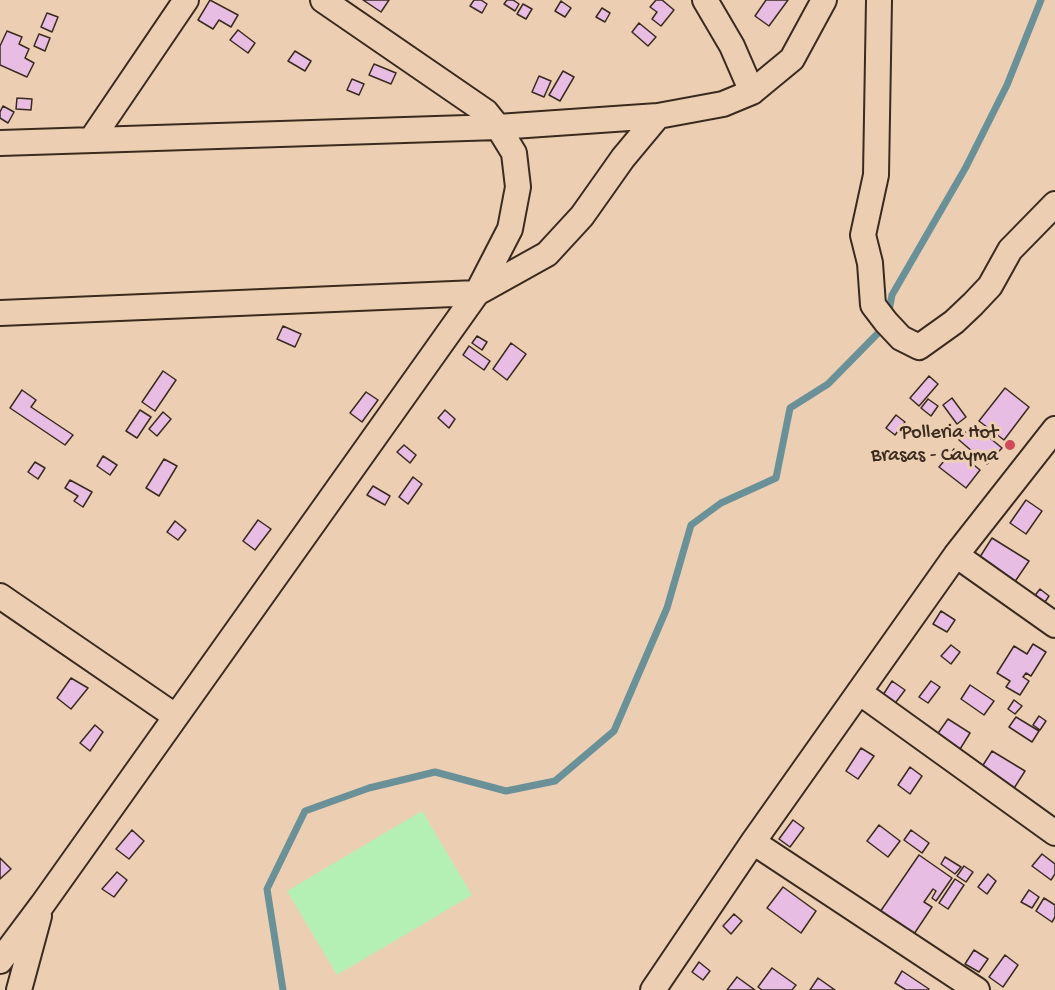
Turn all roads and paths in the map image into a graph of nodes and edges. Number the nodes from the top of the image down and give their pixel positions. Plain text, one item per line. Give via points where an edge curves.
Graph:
1 (186, 0) edge
2 (322, 0) edge
3 (705, 0) edge
4 (824, 0) edge
5 (879, 0) edge
6 (752, 92) junction
7 (658, 116) junction
8 (498, 127) junction
9 (91, 140) junction
10 (0, 143) edge
11 (1055, 204) edge
12 (477, 293) junction
13 (0, 313) edge
14 (1055, 429) edge
15 (957, 555) junction
16 (0, 596) edge
17 (1055, 625) edge
18 (859, 692) junction
19 (175, 716) junction
20 (1055, 833) edge
21 (753, 842) junction
22 (42, 905) junction
23 (0, 960) edge
24 (663, 987) edge
25 (19, 990) edge
26 (977, 990) edge

1 - 9 street
2 - 8 street via 486,112
3 - 6 street via 732,46
4 - 6 street via 792,59
5 - 11 street via 876,175 862,235 870,263 873,305 886,322 901,338 919,347 973,304 990,286 1010,250
6 - 7 street via 723,104
7 - 8 street
7 - 12 street via 582,216 547,254
8 - 9 street
8 - 12 street via 514,153 518,187 510,229
9 - 10 street
12 - 13 street
12 - 19 street
14 - 15 street
15 - 17 street
15 - 18 street
16 - 19 street
18 - 20 street
18 - 21 street
19 - 22 street
21 - 24 street
21 - 26 street
22 - 23 street
22 - 25 street

